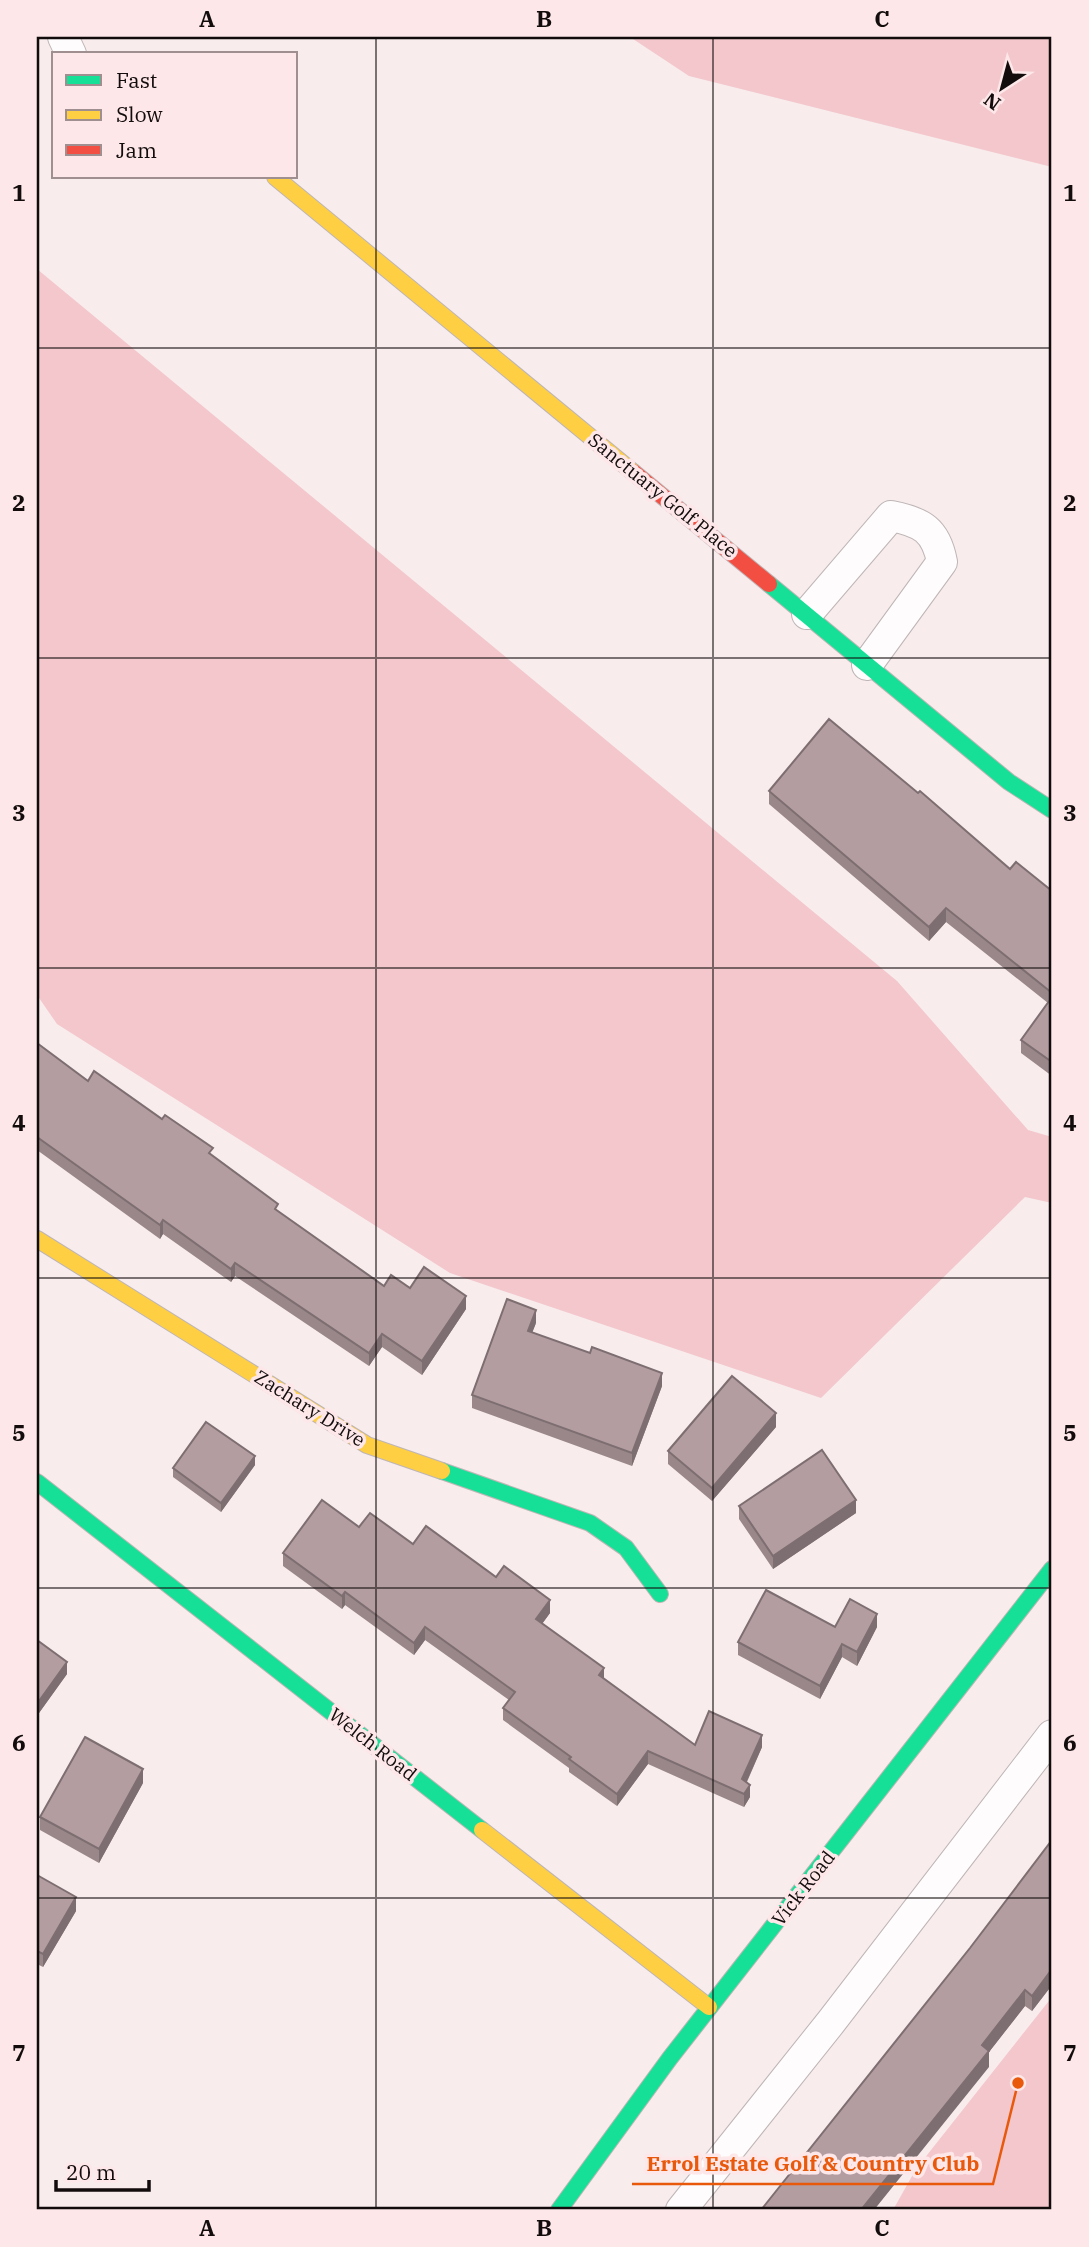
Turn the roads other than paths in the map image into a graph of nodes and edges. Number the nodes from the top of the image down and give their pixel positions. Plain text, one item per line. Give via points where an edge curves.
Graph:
1 (276, 178) edge
2 (807, 614) junction
3 (867, 665) junction
4 (1052, 810) edge
5 (37, 1239) edge
6 (37, 1482) edge
7 (1052, 1569) edge
8 (660, 1594) dead end
9 (1052, 1735) edge
10 (709, 2007) junction
11 (559, 2210) edge
12 (681, 2210) edge

1 - 2 street, Sanctuary Golf Place
2 - 3 street, Sanctuary Golf Place
2 - 3 street via 891,516 914,520 938,541 942,562
3 - 4 street, Sanctuary Golf Place via 1009,782
5 - 8 street, Zachary Drive via 367,1445 590,1523 625,1548
6 - 10 street, Welch Road
7 - 10 street, Vick Road
9 - 12 street
10 - 11 street, Vick Road

